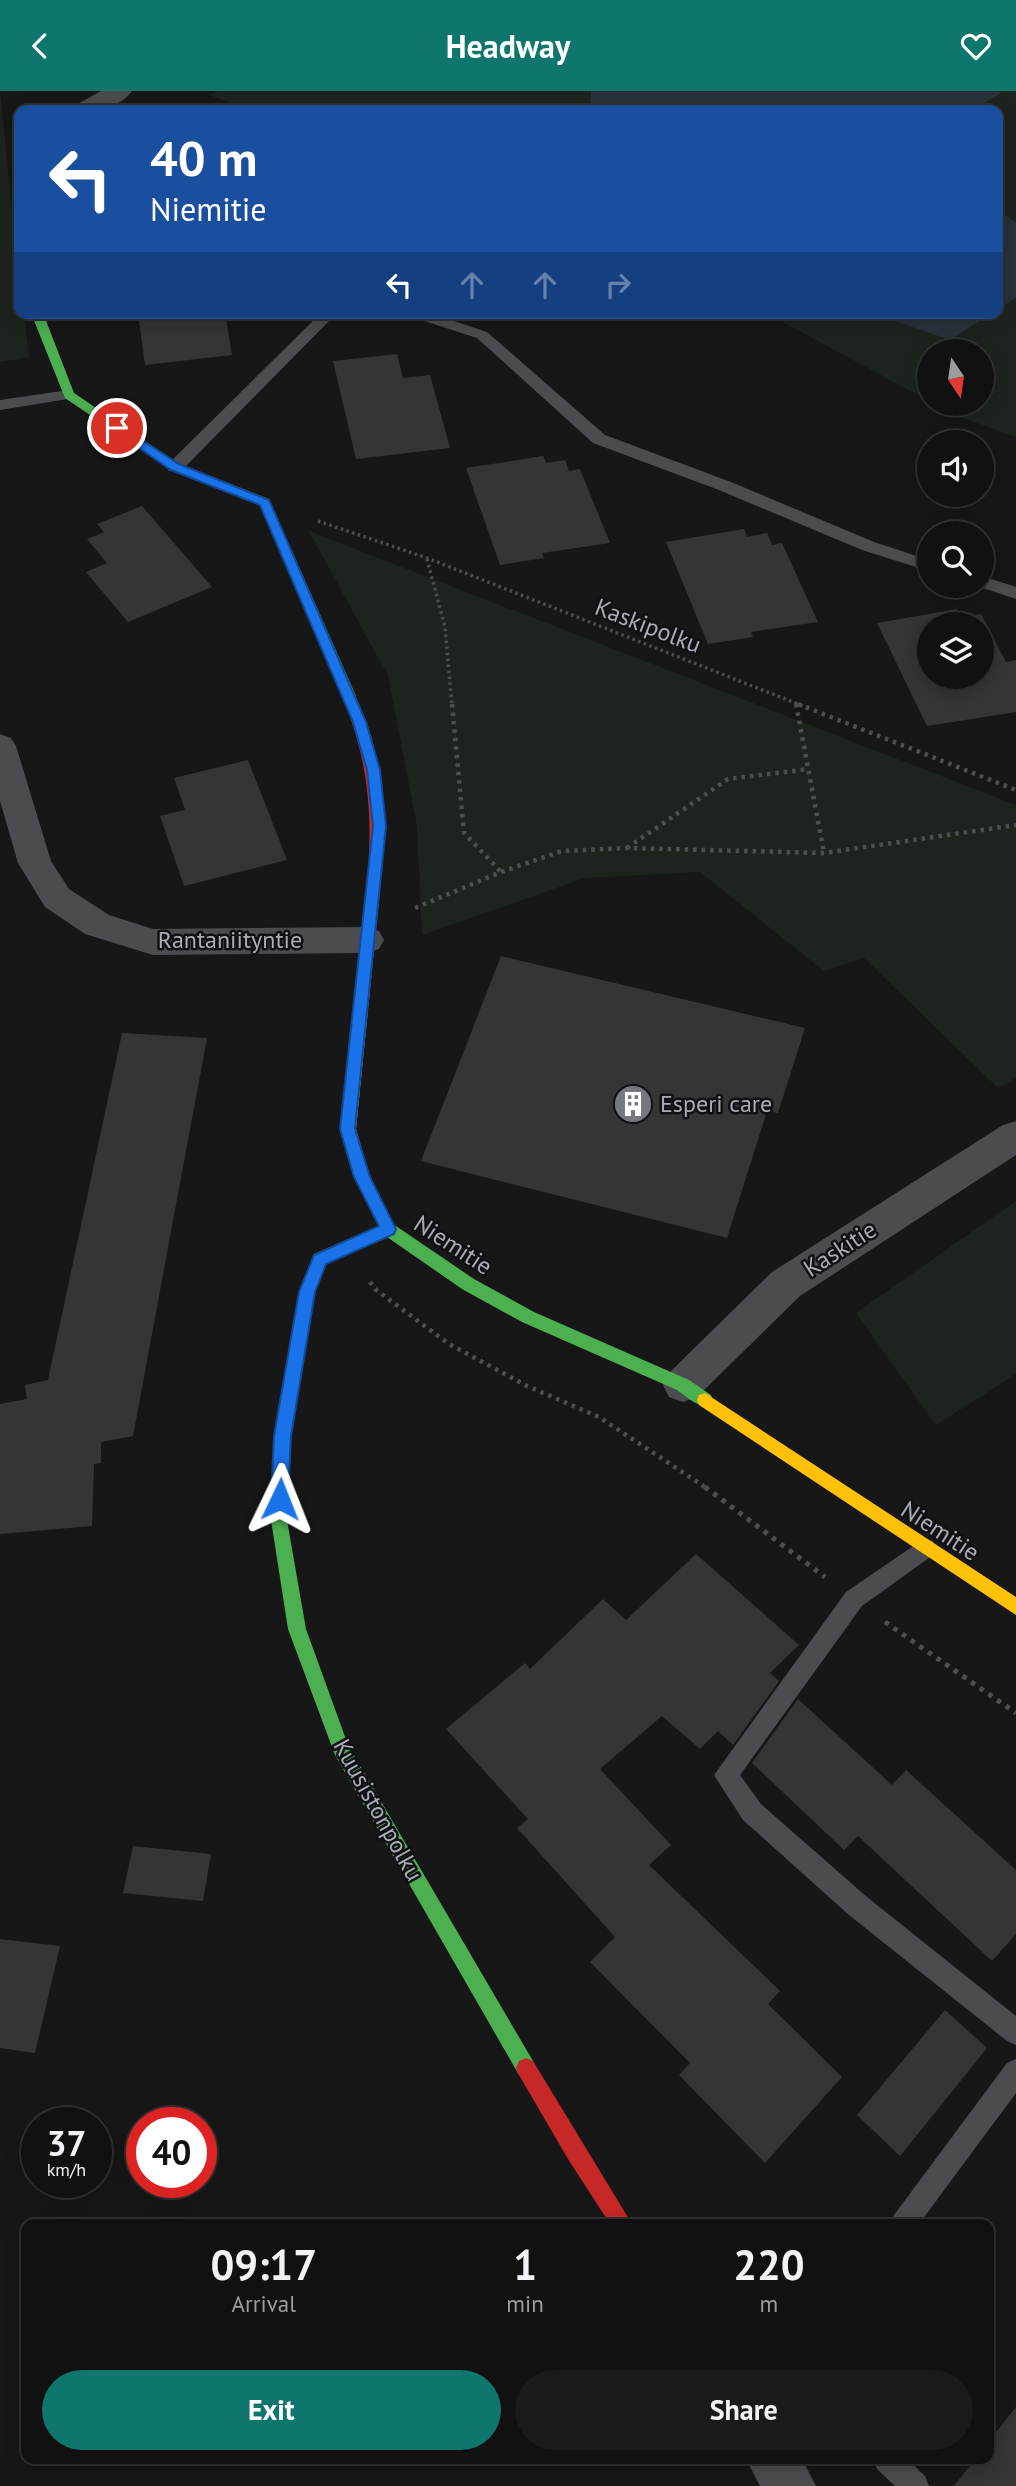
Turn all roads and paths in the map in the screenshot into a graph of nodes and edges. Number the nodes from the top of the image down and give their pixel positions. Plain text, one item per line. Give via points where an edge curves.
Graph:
1 (118, 91) edge
2 (94, 105) edge
3 (39, 319) edge
4 (324, 319) edge
5 (433, 319) edge
6 (69, 395) junction
7 (0, 405) edge
8 (175, 467) junction
9 (265, 502) junction
10 (427, 558) junction
11 (917, 562) edge
12 (994, 586) edge
13 (1016, 593) edge
14 (796, 702) junction
15 (0, 746) edge
16 (809, 769) junction
17 (1016, 790) edge
18 (1016, 825) edge
19 (627, 848) junction
20 (824, 853) junction
21 (501, 872) junction
22 (369, 929) junction
23 (1016, 1136) edge
24 (388, 1229) junction
25 (348, 1247) junction
26 (683, 1385) junction
27 (925, 1548) junction
28 (854, 1599) junction
29 (1016, 1607) edge
30 (1016, 1713) edge
31 (1016, 2032) edge
32 (1016, 2072) edge
33 (619, 2219) edge
34 (907, 2219) edge
35 (775, 2464) edge
36 (892, 2464) edge
37 (790, 2486) edge
38 (915, 2486) edge

1 - 2 street
3 - 6 street
4 - 8 lane
5 - 11 lane via 482,335 599,439
6 - 7 lane
6 - 8 street
8 - 9 street
9 - 10 path, Kaskipolku
9 - 22 street, Niemitie via 360,722 373,770 379,826
10 - 14 path, Kaskipolku
10 - 21 path via 445,627 464,833
12 - 13 lane
14 - 16 path
14 - 17 path, Kaskipolku
15 - 22 street, Rantaniityntie via 35,863 57,898 97,925 153,942
16 - 19 path via 728,779
16 - 20 path
18 - 20 path
19 - 20 path
19 - 21 path via 562,851
21 - 22 path
22 - 24 street, Niemitie via 348,1129 362,1177
23 - 26 street, Kaskitie via 786,1284
24 - 25 street, Kuusistonpolku
24 - 26 street, Niemitie via 468,1284 528,1317
25 - 28 path via 375,1289 449,1344 527,1386 599,1417 728,1502
25 - 33 street, Kuusistonpolku via 320,1259 307,1292 282,1436 279,1520 297,1629 341,1749 575,2152
26 - 27 street, Niemitie
27 - 28 lane
27 - 29 street, Niemitie
28 - 30 path
28 - 31 lane via 726,1775 752,1812 858,1906
32 - 34 lane
35 - 37 street
36 - 38 lane

